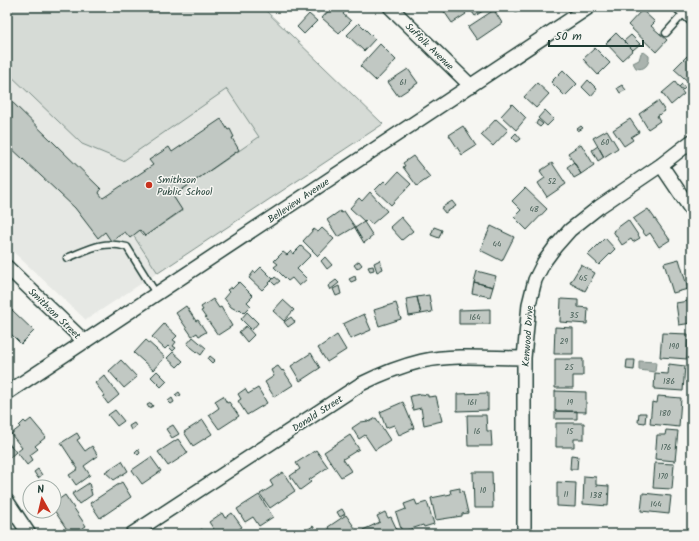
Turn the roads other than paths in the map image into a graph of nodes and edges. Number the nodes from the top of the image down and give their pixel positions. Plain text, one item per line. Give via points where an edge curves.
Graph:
1 (390, 7) edge
2 (589, 7) edge
3 (686, 12) edge
4 (666, 33) dead end
5 (471, 86) junction
6 (692, 141) edge
7 (661, 165) junction
8 (692, 211) edge
9 (67, 258) dead end
10 (7, 267) edge
11 (157, 295) junction
12 (85, 342) junction
13 (524, 358) junction
14 (7, 393) edge
15 (7, 501) edge
16 (29, 534) edge
17 (132, 534) edge
18 (524, 534) edge

1 - 5 street, Suffolk Avenue
2 - 5 street, Belleview Avenue
3 - 4 lane
5 - 11 street, Belleview Avenue
6 - 7 street, Kenwood Drive
7 - 8 street
7 - 13 street, Kenwood Drive via 582,221 555,247 544,262 535,280 529,304
9 - 11 lane via 99,245 112,243 127,247
10 - 12 street, Smithson Street
11 - 12 street, Belleview Avenue
12 - 14 street, Belleview Avenue
13 - 17 street, Donald Street via 436,359 410,364 380,375 361,384
13 - 18 street, Kenwood Drive
15 - 16 street

